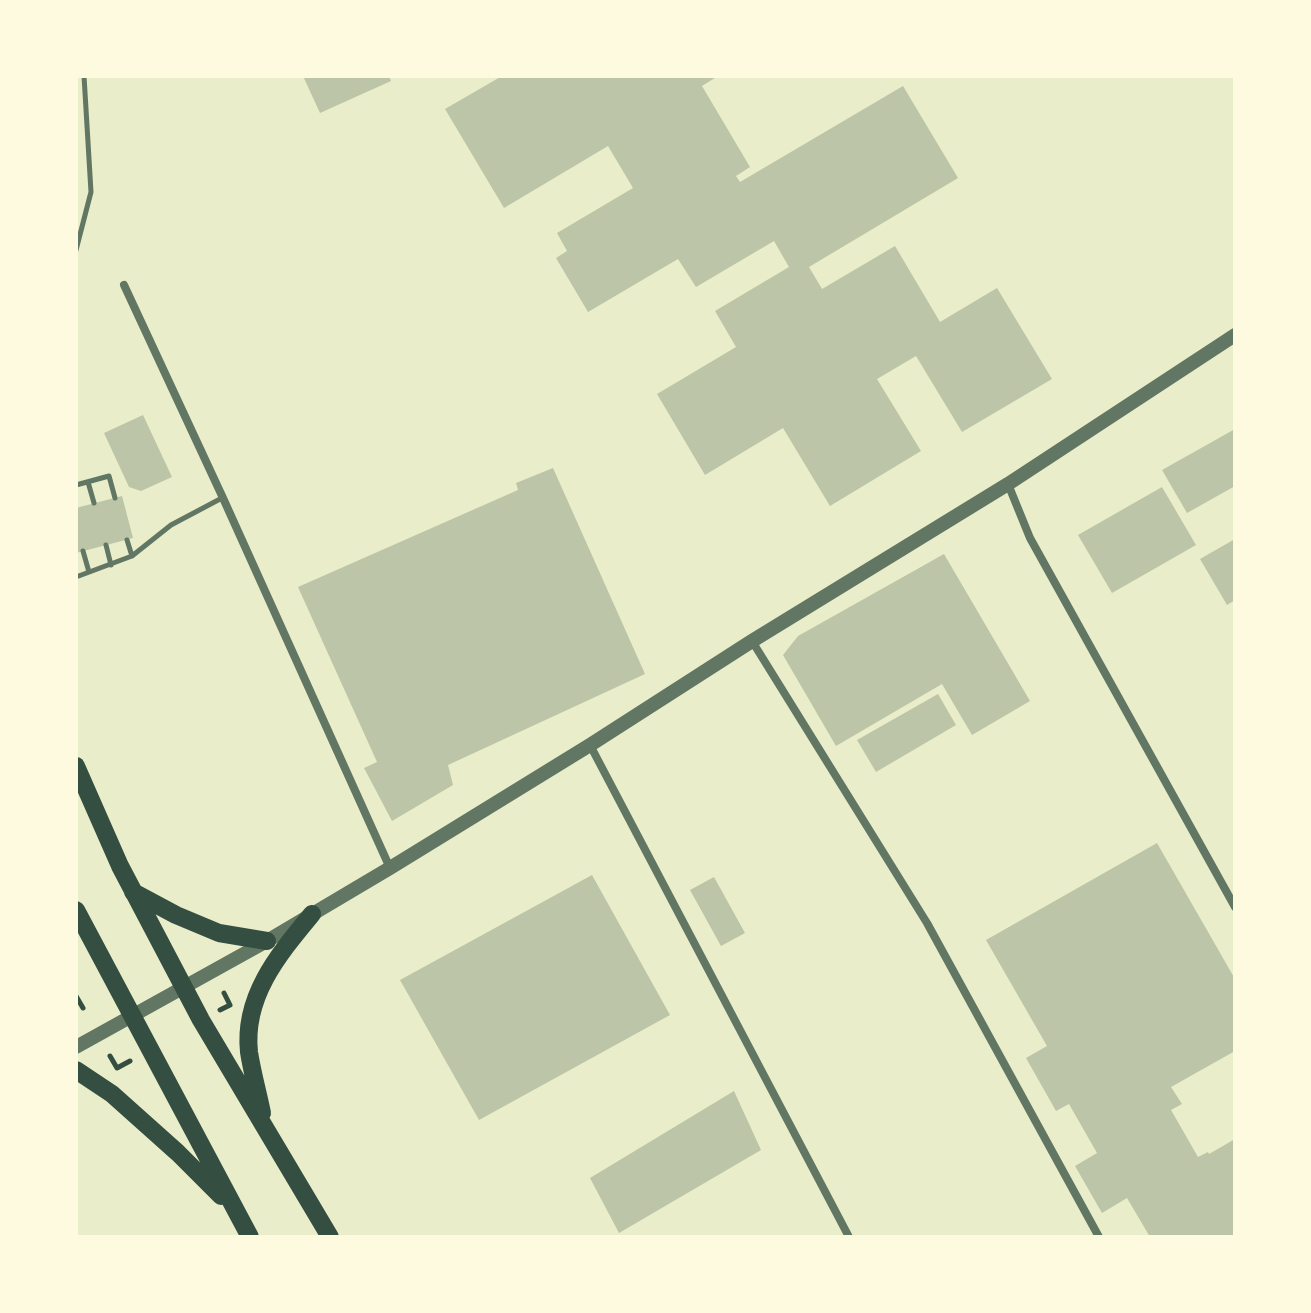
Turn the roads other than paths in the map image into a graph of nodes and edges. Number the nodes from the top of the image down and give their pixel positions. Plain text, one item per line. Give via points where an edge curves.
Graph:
1 (84, 76) edge
2 (76, 250) edge
3 (124, 285) dead end
4 (1235, 335) edge
5 (88, 482) junction
6 (1008, 484) junction
7 (76, 485) edge
8 (115, 498) dead end
9 (223, 498) junction
10 (94, 503) dead end
11 (127, 540) dead end
12 (106, 545) dead end
13 (83, 551) dead end
14 (132, 556) junction
15 (111, 565) junction
16 (89, 572) junction
17 (76, 577) edge
18 (752, 641) junction
19 (590, 745) junction
20 (76, 766) edge
21 (390, 868) junction
22 (133, 892) junction
23 (1235, 907) edge
24 (76, 910) edge
25 (312, 914) junction
26 (267, 941) junction
27 (184, 986) junction
28 (132, 1015) junction
29 (76, 1047) edge
30 (76, 1070) edge
31 (265, 1127) junction
32 (234, 1209) junction
33 (250, 1237) edge
34 (330, 1237) edge
35 (849, 1237) edge
36 (1099, 1237) edge

1 - 2 lane via 91,192
3 - 9 street
4 - 6 street
5 - 7 lane
5 - 8 lane via 109,476
5 - 10 lane
6 - 18 street
6 - 23 street via 1030,538
9 - 14 lane via 171,525
9 - 21 street
11 - 14 lane
12 - 15 lane
13 - 16 lane
14 - 15 lane
15 - 16 lane
16 - 17 lane
18 - 19 street
18 - 36 street via 927,923
19 - 21 street
19 - 35 street
20 - 22 main road
21 - 25 street
22 - 26 main road via 219,933
22 - 27 main road
24 - 28 main road
25 - 26 street
25 - 31 main road via 272,964 254,1002 249,1050
26 - 27 street
27 - 28 street
27 - 31 main road
28 - 29 street
28 - 32 main road
30 - 32 main road via 112,1094
31 - 34 main road
32 - 33 main road

